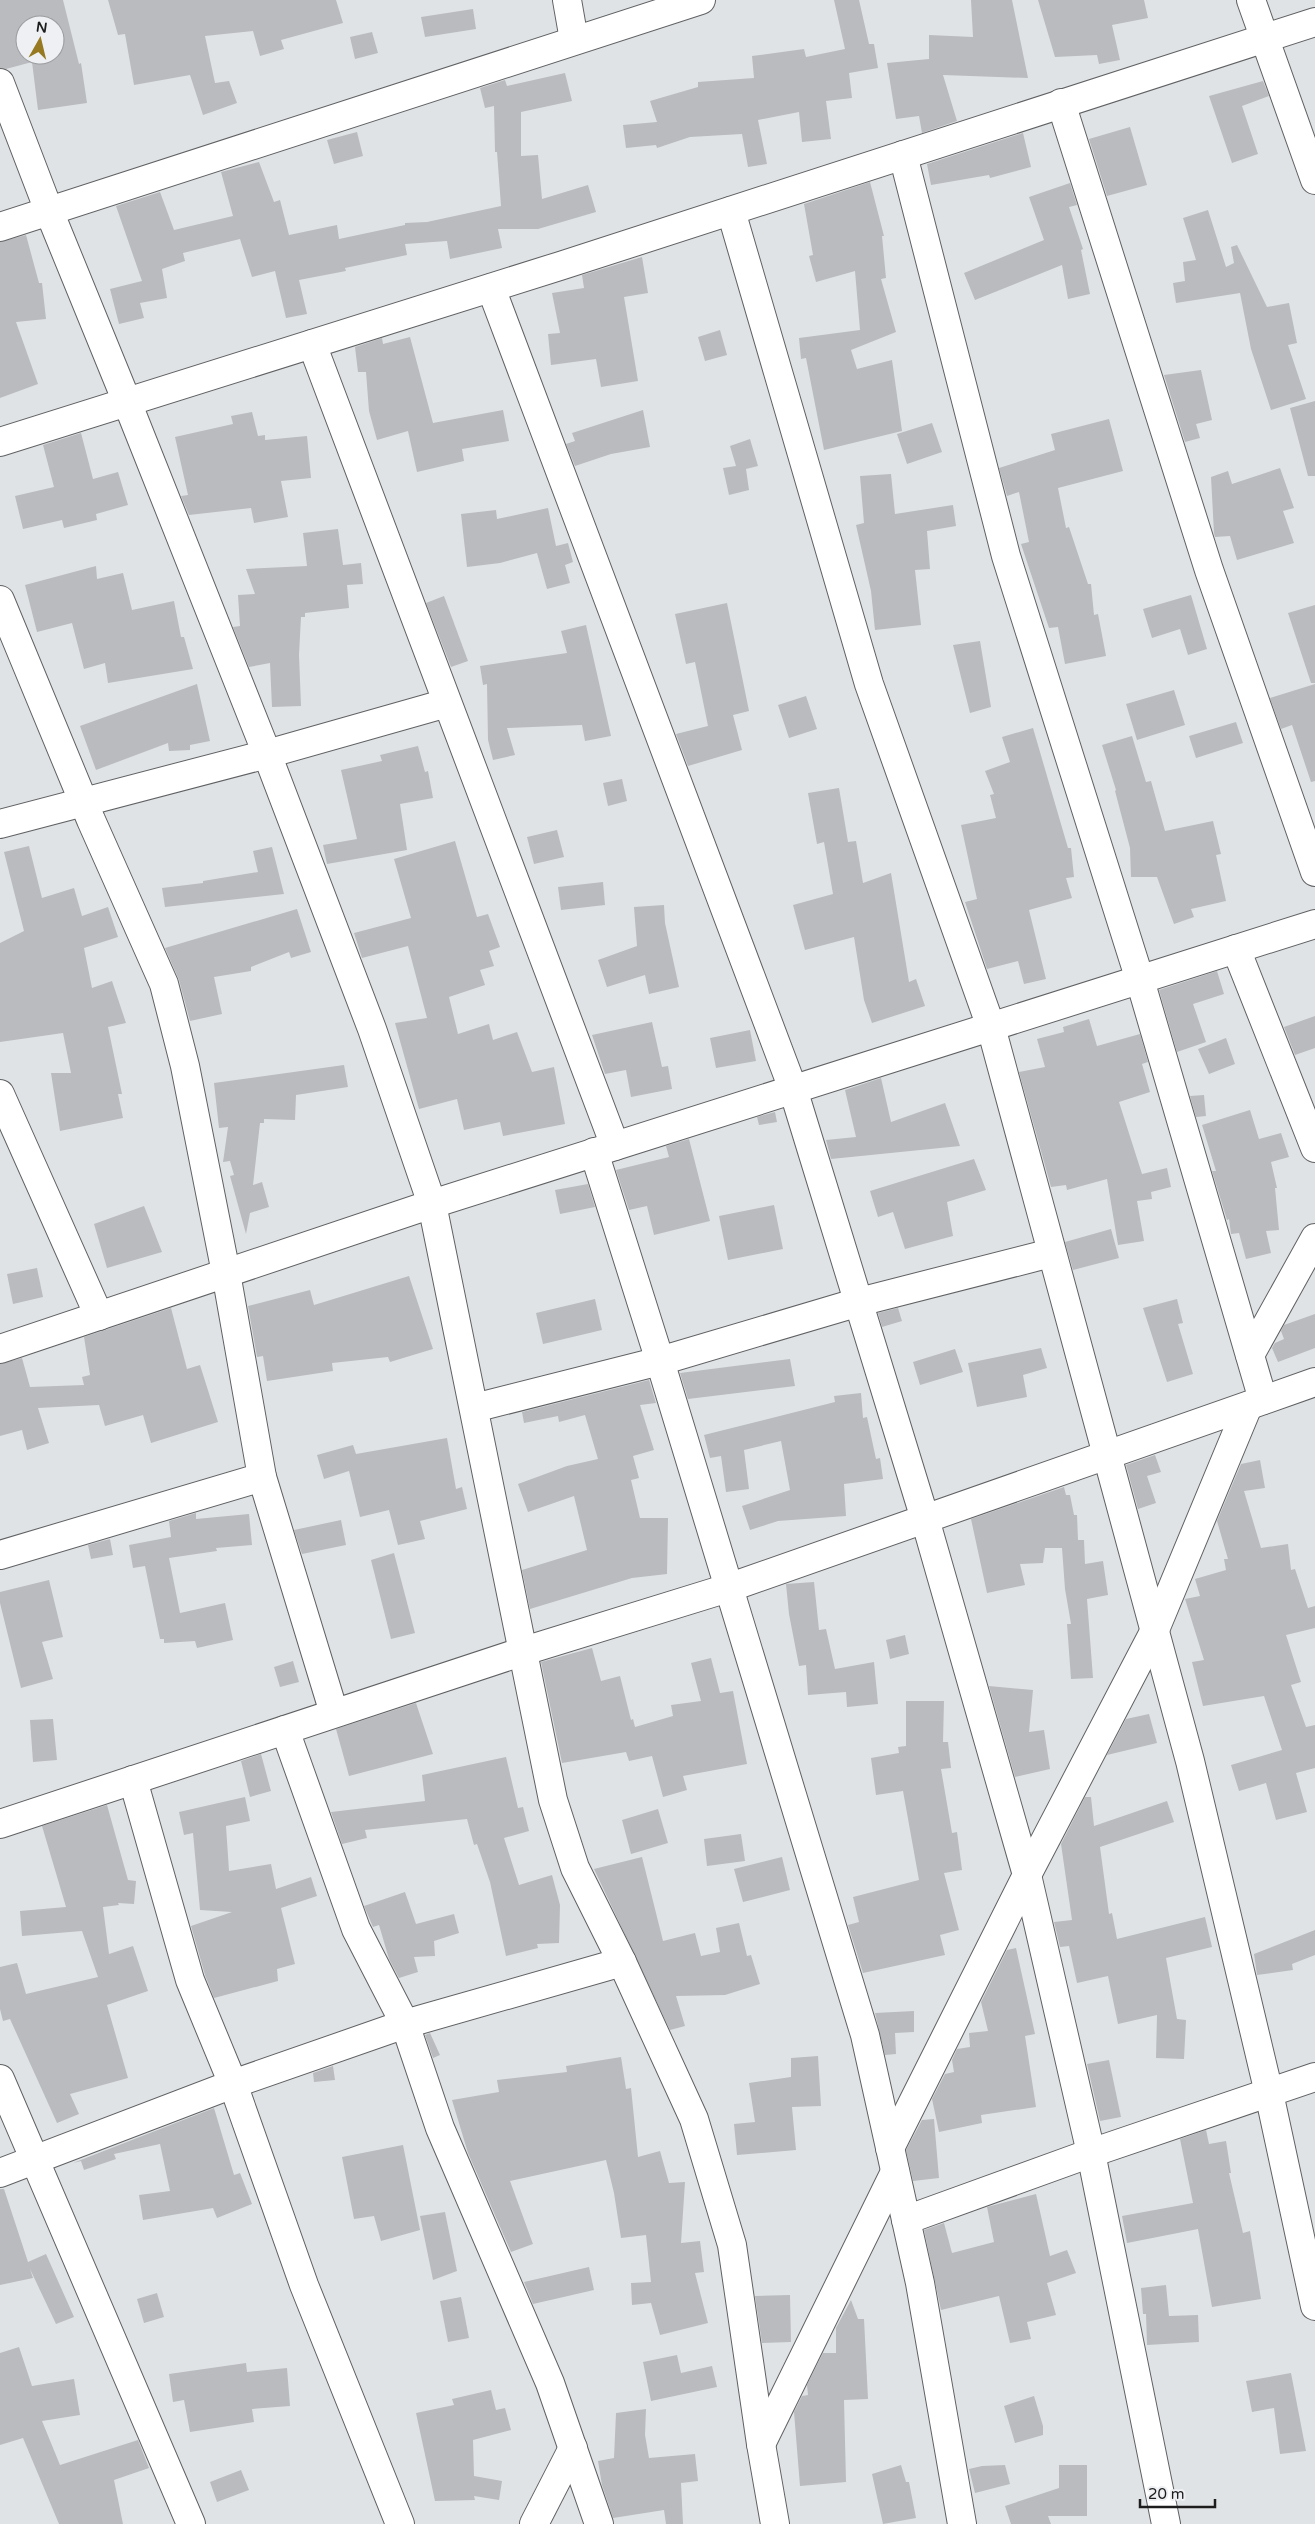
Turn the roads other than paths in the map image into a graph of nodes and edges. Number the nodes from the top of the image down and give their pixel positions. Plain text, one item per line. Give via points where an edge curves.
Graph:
1 (567, 0) edge
2 (700, 0) edge
3 (1251, 0) edge
4 (1315, 22) edge
5 (1264, 39) junction
6 (574, 40) junction
7 (0, 83) edge
8 (1061, 103) junction
9 (903, 155) junction
10 (1315, 180) edge
11 (49, 211) junction
12 (731, 211) junction
13 (0, 227) edge
14 (491, 288) junction
15 (312, 344) junction
16 (127, 402) junction
17 (0, 442) edge
18 (0, 600) edge
19 (447, 703) junction
20 (266, 754) junction
21 (84, 802) junction
22 (0, 824) edge
23 (1315, 872) edge
24 (1315, 924) edge
25 (1236, 949) junction
26 (1140, 980) junction
27 (991, 1027) junction
28 (793, 1089) junction
29 (0, 1094) edge
30 (1315, 1148) edge
31 (604, 1149) junction
32 (432, 1204) junction
33 (1315, 1238) edge
34 (1051, 1253) junction
35 (226, 1273) junction
36 (858, 1302) junction
37 (99, 1316) junction
38 (0, 1349) edge
39 (1250, 1355) junction
40 (660, 1360) junction
41 (1315, 1382) edge
42 (1255, 1403) junction
43 (474, 1408) junction
44 (1105, 1456) junction
45 (262, 1477) junction
46 (925, 1519) junction
47 (0, 1555) edge
48 (728, 1588) junction
49 (1154, 1632) junction
50 (524, 1651) junction
51 (334, 1714) junction
52 (285, 1730) junction
53 (133, 1780) junction
54 (0, 1824) edge
55 (1027, 1875) junction
56 (622, 1962) junction
57 (405, 2024) junction
58 (1315, 2077) edge
59 (0, 2079) edge
60 (233, 2084) junction
61 (1269, 2093) junction
62 (1091, 2153) junction
63 (35, 2160) junction
64 (893, 2160) junction
65 (0, 2174) edge
66 (906, 2220) junction
67 (1315, 2306) edge
68 (761, 2444) junction
69 (573, 2448) junction
70 (773, 2512) edge
71 (191, 2524) edge
72 (400, 2524) edge
73 (534, 2524) edge
74 (598, 2524) edge
75 (757, 2524) edge
76 (962, 2524) edge
77 (1166, 2524) edge

1 - 6 street
2 - 6 street
3 - 5 street
4 - 5 street
5 - 8 street
5 - 10 street
6 - 11 street
7 - 11 street
8 - 9 street
8 - 23 street via 1209,570
9 - 12 street
9 - 26 street via 1006,556
11 - 13 street
11 - 16 street
12 - 14 street
12 - 27 street via 869,684
14 - 15 street
14 - 28 street
15 - 16 street
15 - 19 street
16 - 17 street
16 - 20 street
18 - 21 street
19 - 20 street
19 - 31 street
20 - 21 street
20 - 32 street via 372,1029
21 - 22 street
21 - 35 street via 164,984 185,1066
24 - 25 street
25 - 26 street
25 - 30 street
26 - 27 street
26 - 39 street
27 - 28 street
27 - 34 street
28 - 31 street
28 - 36 street
29 - 37 street
31 - 32 street
31 - 40 street
32 - 35 street
32 - 43 street
33 - 39 street
34 - 36 street
34 - 44 street
35 - 37 street
35 - 45 street
36 - 40 street
36 - 46 street
37 - 38 street
39 - 42 street
40 - 43 street
40 - 48 street
41 - 42 street
42 - 44 street
42 - 49 street
43 - 50 street
44 - 46 street
44 - 49 street
45 - 47 street
45 - 51 street
46 - 48 street
46 - 55 street
48 - 50 street
48 - 64 street via 865,2035
49 - 55 street
49 - 61 street via 1190,1761
50 - 51 street
50 - 56 street via 553,1800 575,1868
51 - 52 street
52 - 53 street
52 - 57 street via 356,1930
53 - 54 street
53 - 60 street via 190,1980
55 - 62 street
55 - 64 street
56 - 57 street
56 - 68 street via 694,2119 732,2245
57 - 60 street
57 - 69 street via 440,2128 550,2383
58 - 61 street
59 - 63 street
60 - 63 street
60 - 72 street via 304,2285
61 - 62 street
61 - 67 street
62 - 66 street
62 - 77 street
63 - 65 street
63 - 71 street
64 - 66 street
64 - 68 street
66 - 76 street via 920,2282
68 - 70 street
69 - 73 street
69 - 74 street
70 - 75 street

